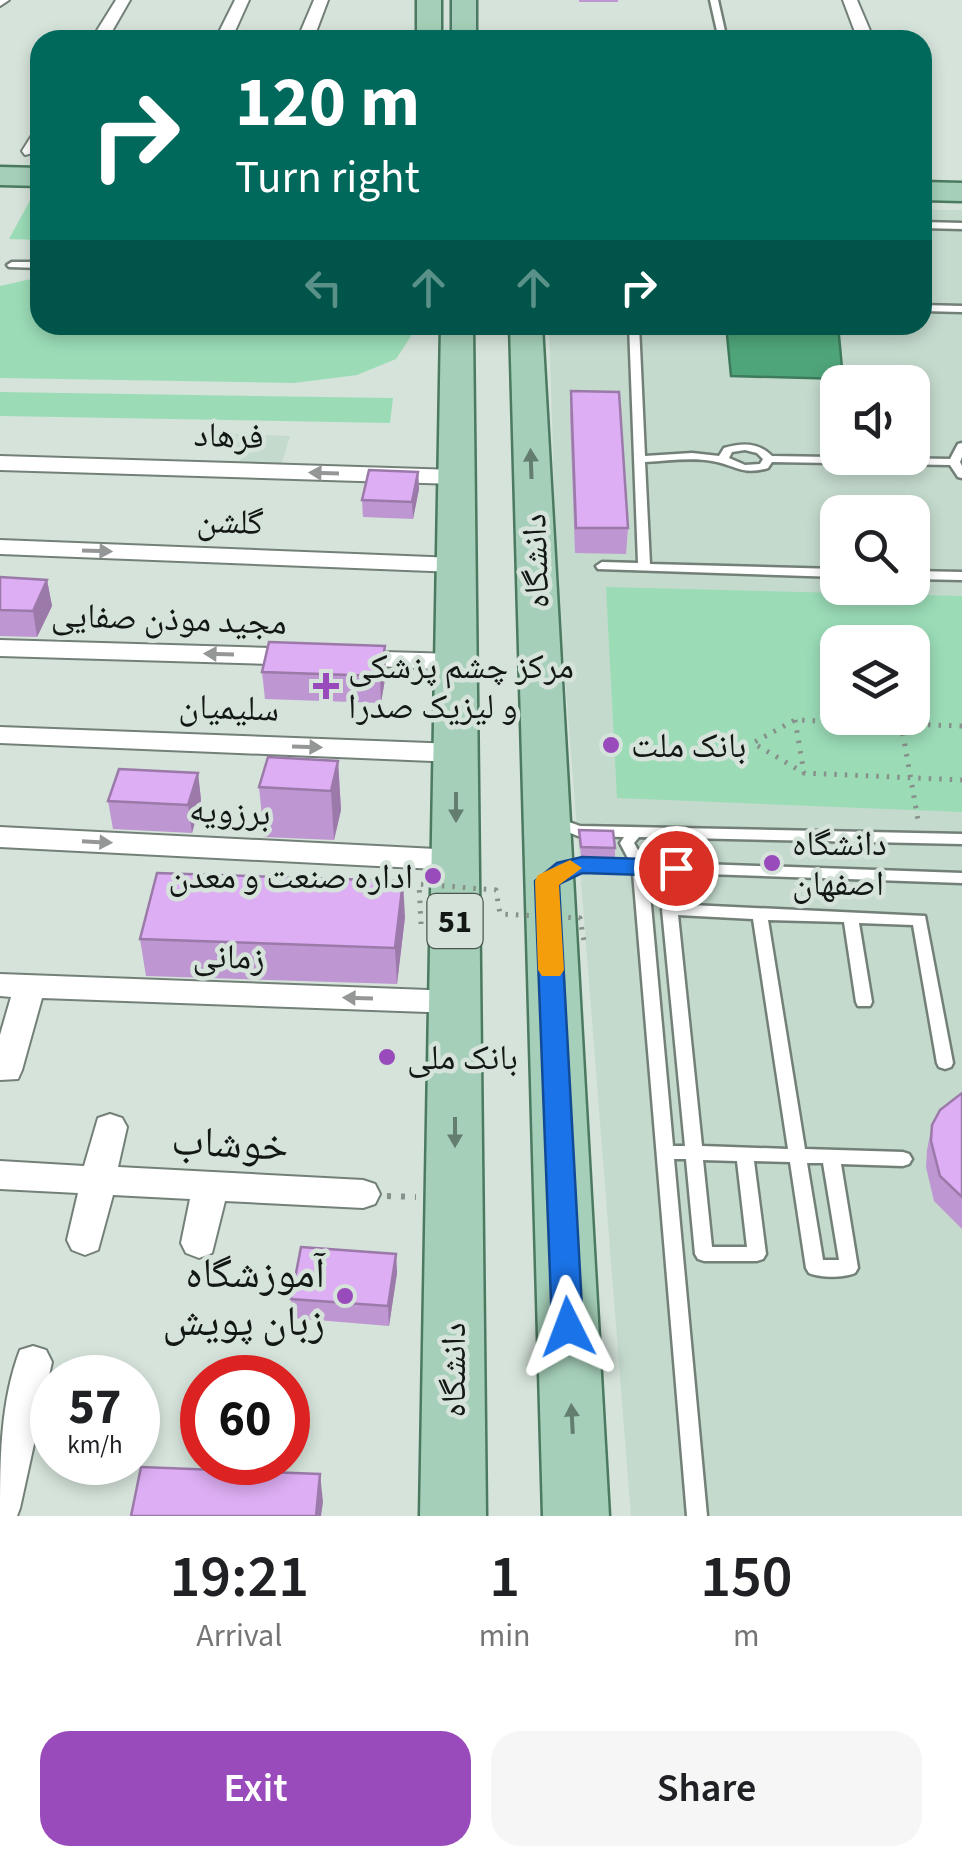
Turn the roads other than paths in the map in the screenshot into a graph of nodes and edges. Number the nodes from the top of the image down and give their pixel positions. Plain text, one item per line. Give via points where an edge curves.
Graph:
1 (123, 0) edge
2 (242, 0) edge
3 (321, 0) edge
4 (430, 0) edge
5 (464, 0) edge
6 (714, 0) edge
7 (850, 0) edge
8 (105, 30) edge
9 (228, 30) edge
10 (309, 30) edge
11 (429, 30) edge
12 (464, 30) edge
13 (721, 30) edge
14 (862, 30) edge
15 (0, 150) edge
16 (30, 152) edge
17 (30, 158) edge
18 (0, 176) edge
19 (932, 179) edge
20 (962, 180) edge
21 (932, 191) edge
22 (962, 192) edge
23 (932, 225) edge
24 (962, 226) edge
25 (12, 265) dead end
26 (30, 265) edge
27 (932, 308) edge
28 (962, 309) edge
29 (457, 335) edge
30 (526, 335) edge
31 (634, 335) edge
32 (124, 443) dead end
33 (962, 446) edge
34 (640, 458) junction
35 (723, 458) junction
36 (768, 459) junction
37 (954, 462) junction
38 (0, 463) edge
39 (117, 467) junction
40 (962, 475) edge
41 (456, 478) junction
42 (0, 547) edge
43 (456, 565) junction
44 (602, 566) dead end
45 (644, 567) junction
46 (820, 572) edge
47 (930, 575) edge
48 (962, 576) edge
49 (0, 648) edge
50 (456, 662) junction
51 (0, 735) edge
52 (456, 753) junction
53 (546, 814) junction
54 (636, 832) junction
55 (0, 838) edge
56 (962, 839) edge
57 (456, 860) junction
58 (640, 867) junction
59 (962, 878) edge
60 (547, 881) junction
61 (760, 914) junction
62 (851, 918) junction
63 (15, 985) edge
64 (455, 1002) junction
65 (864, 1002) dead end
66 (945, 1063) dead end
67 (6, 1070) dead end
68 (110, 1127) dead end
69 (664, 1152) junction
70 (694, 1152) junction
71 (745, 1154) junction
72 (798, 1156) junction
73 (830, 1157) junction
74 (904, 1159) dead end
75 (0, 1175) edge
76 (98, 1180) junction
77 (210, 1186) junction
78 (363, 1194) road end
79 (85, 1240) dead end
80 (199, 1243) dead end
81 (30, 1379) edge
82 (446, 1505) edge
83 (0, 1508) edge
84 (576, 1516) edge
85 (697, 1516) edge

1 - 8 street
2 - 9 street
3 - 10 street
4 - 11 main road
5 - 12 main road
6 - 13 lane
7 - 14 street
15 - 16 main road
17 - 18 main road
19 - 20 main road
21 - 22 main road
23 - 24 lane
25 - 26 lane
27 - 28 lane
29 - 41 main road, دانشگاه / 51
53 -> 30 main road, دانشگاه
31 - 34 lane
32 - 39 street
33 - 37 lane
34 - 35 lane
34 - 45 lane
35 - 36 lane via 749,470
35 - 36 lane via 742,446
36 - 37 lane
37 - 40 lane
38 - 39 street, فرهاد
41 -> 39 street, فرهاد
41 - 43 main road, دانشگاه / 51
42 -> 43 street, گلشن
43 - 50 main road, دانشگاه / 51
44 - 45 lane
45 - 46 lane
47 - 48 lane
50 -> 49 street, مجید موذن صفایی
50 - 52 main road, دانشگاه / 51
51 -> 52 street, سلیمیان
52 -> 57 main road, دانشگاه / 51
53 - 54 lane via 578,831
53 - 60 main road, دانشگاه
54 - 56 lane
54 - 58 lane via 628,844
55 -> 57 street, برزویه
57 - 64 main road, دانشگاه / 51
58 - 59 lane
58 - 60 lane via 582,865
58 - 69 lane
84 -> 60 main road, دانشگاه
61 - 62 lane
61 - 70 lane via 670,909
61 - 72 lane
62 - 65 lane
62 - 66 lane via 920,920
64 -> 63 street, زمانی
63 - 67 street
64 -> 82 main road, دانشگاه / 51
68 - 76 street
69 - 70 lane
69 - 85 lane
70 - 71 lane
70 - 71 lane via 704,1254 757,1254
71 - 72 lane
72 - 73 lane
72 - 73 lane via 814,1268 850,1268
73 - 74 lane
75 - 76 street, خوشاب
76 - 77 street, خوشاب
76 - 79 street
77 - 78 street, خوشاب
77 - 80 street
81 - 83 street

